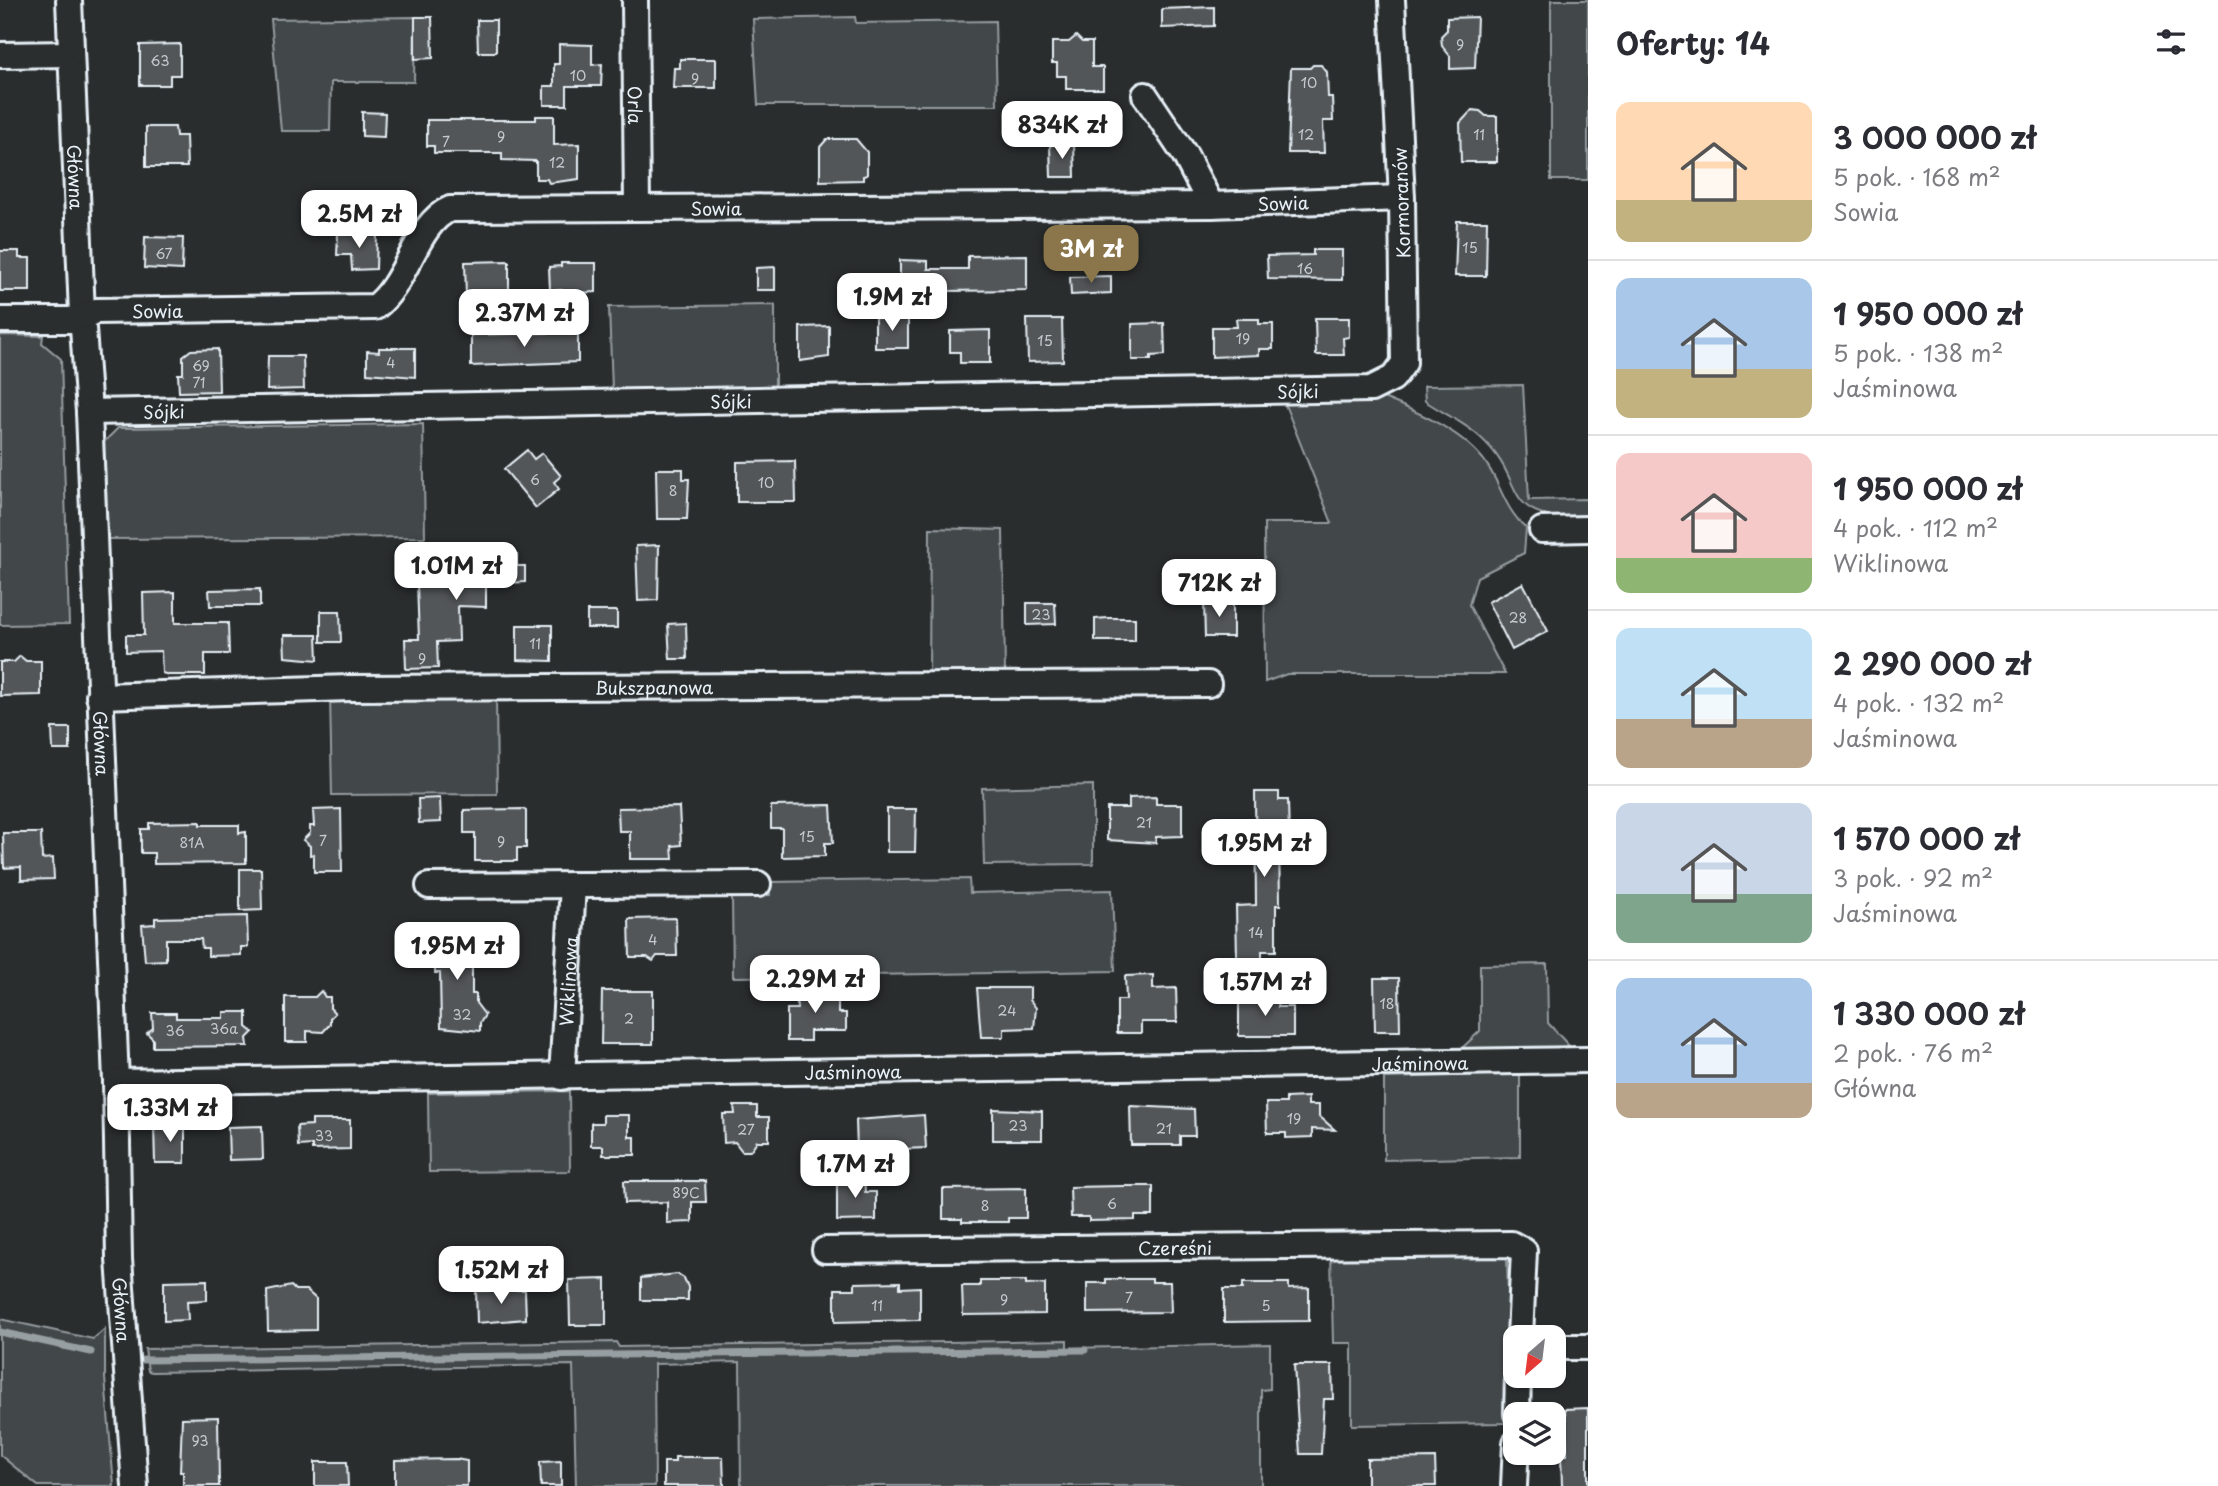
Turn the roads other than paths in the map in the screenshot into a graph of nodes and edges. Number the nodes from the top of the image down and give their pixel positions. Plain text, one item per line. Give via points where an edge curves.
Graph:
1 (69, 0) edge
2 (635, 0) edge
3 (1392, 0) edge
4 (71, 54) junction
5 (0, 55) edge
6 (1145, 95) dead end
7 (1402, 198) junction
8 (1211, 205) junction
9 (638, 208) junction
10 (82, 314) junction
11 (0, 320) edge
12 (1371, 389) joint
13 (89, 412) junction
14 (1588, 529) edge
15 (1542, 530) dead end
16 (1208, 684) dead end
17 (99, 696) junction
18 (758, 884) dead end
19 (429, 886) dead end
20 (573, 886) junction
21 (1588, 1060) edge
22 (562, 1077) junction
23 (116, 1082) junction
24 (825, 1250) dead end
25 (1521, 1325) edge
26 (1566, 1347) edge
27 (1588, 1347) edge
28 (1515, 1465) edge
29 (135, 1486) edge
30 (1514, 1486) edge

1 - 4 street, Główna
2 - 9 street, Orla
3 - 7 street, Kormoranów
4 - 5 street
4 - 10 street, Główna
6 - 8 street
7 - 8 street, Sowia
7 - 12 street, Kormoranów via 1405,363 1393,378
8 - 9 street, Sowia
9 - 10 street, Sowia via 450,209 433,221 388,297 374,307
10 - 11 street, Sowia via 71,320
10 - 13 street, Główna
12 - 13 street, Sójki
13 - 17 street, Główna
14 - 15 street
16 - 17 street, Bukszpanowa via 363,688
17 - 23 street, Główna
18 - 20 street
19 - 20 street
20 - 22 street, Wiklinowa
21 - 22 street, Jaśminowa
22 - 23 street, Jaśminowa
23 - 29 street, Główna via 119,1259
24 - 25 street, Czereśni via 1511,1244 1524,1251
26 - 27 street
28 - 30 street

